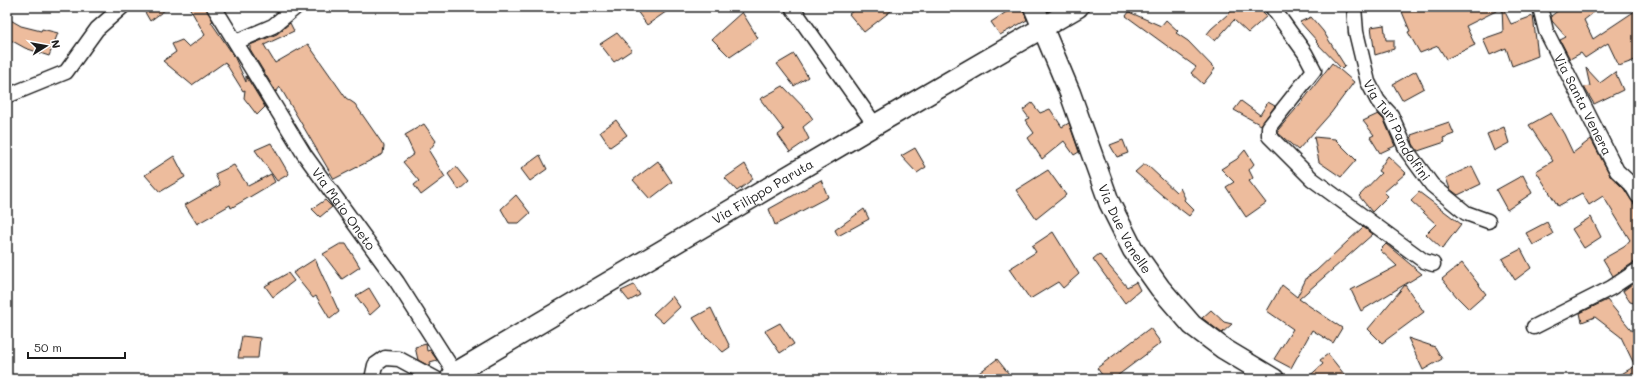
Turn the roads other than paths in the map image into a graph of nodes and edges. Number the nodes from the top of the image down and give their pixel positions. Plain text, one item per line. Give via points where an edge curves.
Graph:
1 (122, 7) edge
2 (214, 7) edge
3 (296, 7) edge
4 (792, 7) edge
5 (1034, 7) edge
6 (1078, 7) edge
7 (1272, 7) edge
8 (1354, 7) edge
9 (1540, 7) edge
10 (1042, 28) junction
11 (236, 42) junction
12 (7, 96) edge
13 (875, 124) junction
14 (1638, 196) edge
15 (1488, 221) dead end
16 (1433, 264) dead end
17 (1638, 270) edge
18 (1534, 327) dead end
19 (453, 376) edge
20 (372, 379) edge
21 (436, 379) edge
22 (1274, 379) edge

1 - 12 street via 97,29 66,72
2 - 11 street, Via Maio Oneto
3 - 11 street via 273,26
4 - 13 street
5 - 10 street, Via Due Vanelle
6 - 10 street, Via Filippo Paruta
7 - 16 street via 1314,70 1269,127 1269,136 1312,179 1424,261
8 - 15 street, Via Turi Pandolfini via 1356,32 1368,82 1378,101 1391,114 1407,151 1432,185 1466,213
9 - 14 street, Via Santa Venera via 1546,31 1617,171 1631,184
10 - 13 street, Via Filippo Paruta
10 - 22 street, Via Due Vanelle via 1070,93 1109,202 1133,250 1160,288 1192,325 1224,349
11 - 19 street, Via Maio Oneto via 304,154 397,282
13 - 19 street, Via Filippo Paruta
17 - 18 street via 1611,288
20 - 21 street via 375,365 384,358 399,359

